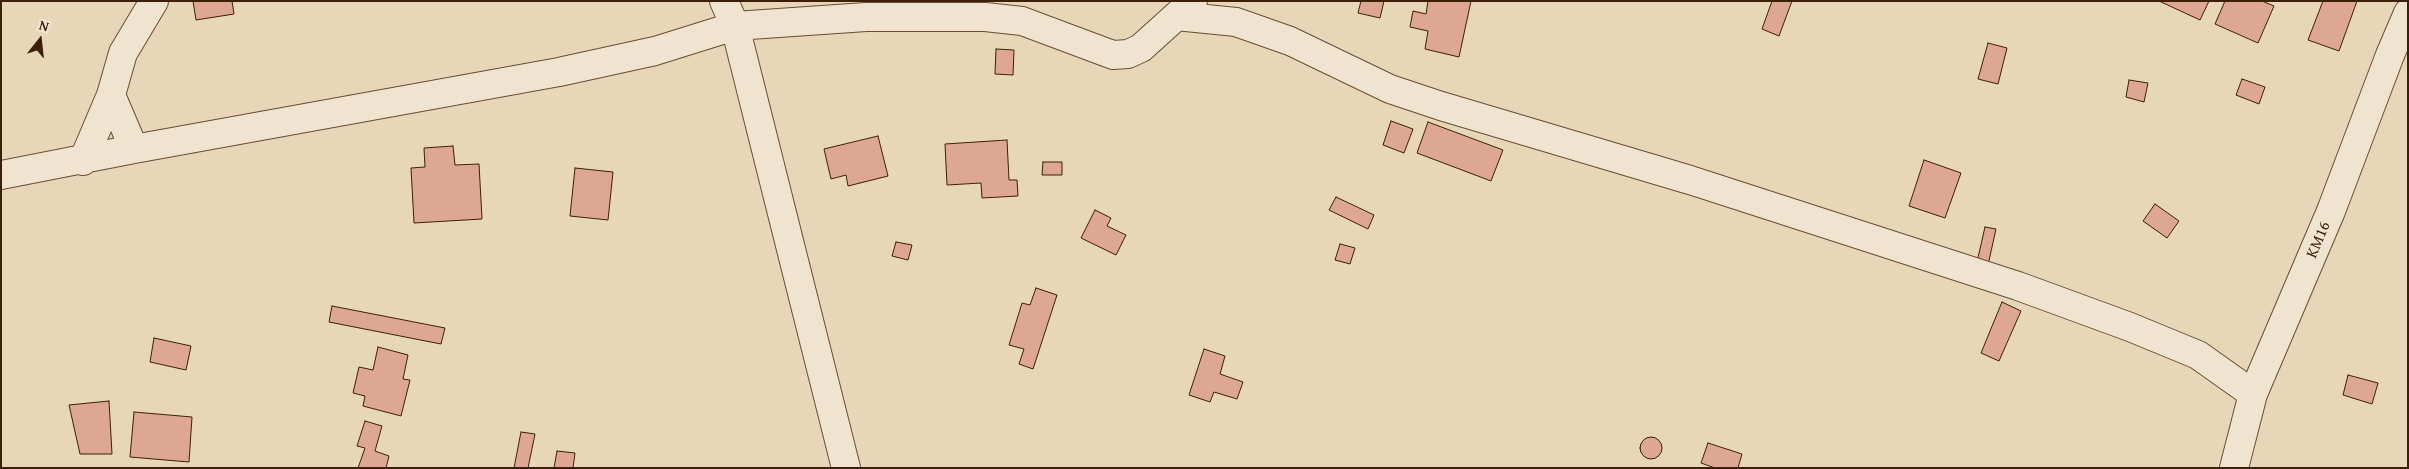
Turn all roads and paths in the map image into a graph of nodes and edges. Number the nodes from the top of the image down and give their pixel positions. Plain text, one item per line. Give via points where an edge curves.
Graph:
1 (154, 1) edge
2 (724, 1) edge
3 (1185, 9) edge
4 (1234, 12) edge
5 (2408, 13) edge
6 (735, 26) junction
7 (111, 95) junction
8 (134, 149) junction
9 (83, 161) junction
10 (1, 176) edge
11 (2253, 394) junction
12 (846, 468) edge
13 (2234, 468) edge

1 - 7 street via 123,53
2 - 6 street
3 - 4 street
3 - 6 street via 1141,48 1128,54 1113,55 1022,21 985,17 866,17
4 - 11 street via 1390,89 1700,183 2102,316 2198,355
5 - 11 street, KM16 via 2331,211
6 - 8 street via 655,51 559,72
6 - 12 street
7 - 8 street
7 - 9 street
8 - 9 street
9 - 10 street
11 - 13 street, KM16

